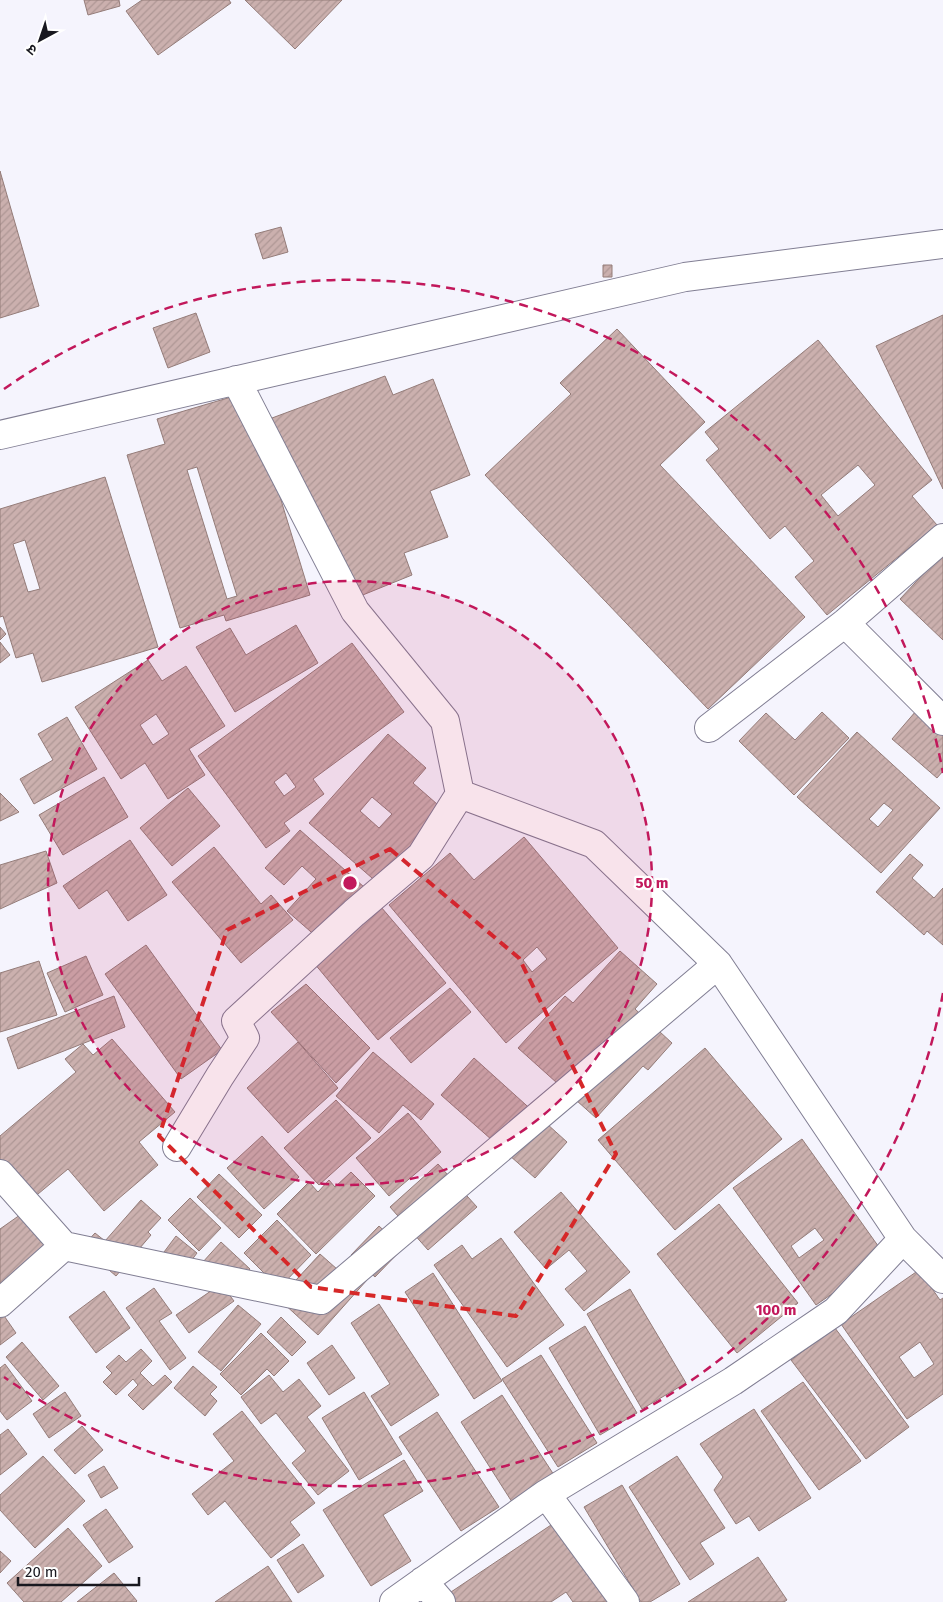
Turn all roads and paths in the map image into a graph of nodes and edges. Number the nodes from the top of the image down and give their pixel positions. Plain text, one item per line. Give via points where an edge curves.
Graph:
1 (943, 244) edge
2 (236, 380) junction
3 (0, 435) edge
4 (943, 538) edge
5 (845, 624) junction
6 (943, 721) edge
7 (709, 728) dead end
8 (460, 794) junction
9 (718, 964) junction
10 (177, 1147) dead end
11 (0, 1174) edge
12 (904, 1239) junction
13 (64, 1246) junction
14 (943, 1279) edge
15 (0, 1303) edge
16 (546, 1494) junction
17 (423, 1581) junction
18 (394, 1602) edge
19 (441, 1602) edge
20 (625, 1602) edge

1 - 2 street via 685,277
2 - 3 street
2 - 8 street via 355,611 445,721
4 - 5 street
5 - 6 street
5 - 7 street
8 - 9 street via 594,844
8 - 10 street via 421,856 236,1021 245,1038
9 - 12 street
9 - 13 street via 321,1300
11 - 13 street
12 - 14 street
12 - 16 street via 836,1311 733,1381
13 - 15 street
16 - 17 street
16 - 20 street
17 - 18 street
17 - 19 street

